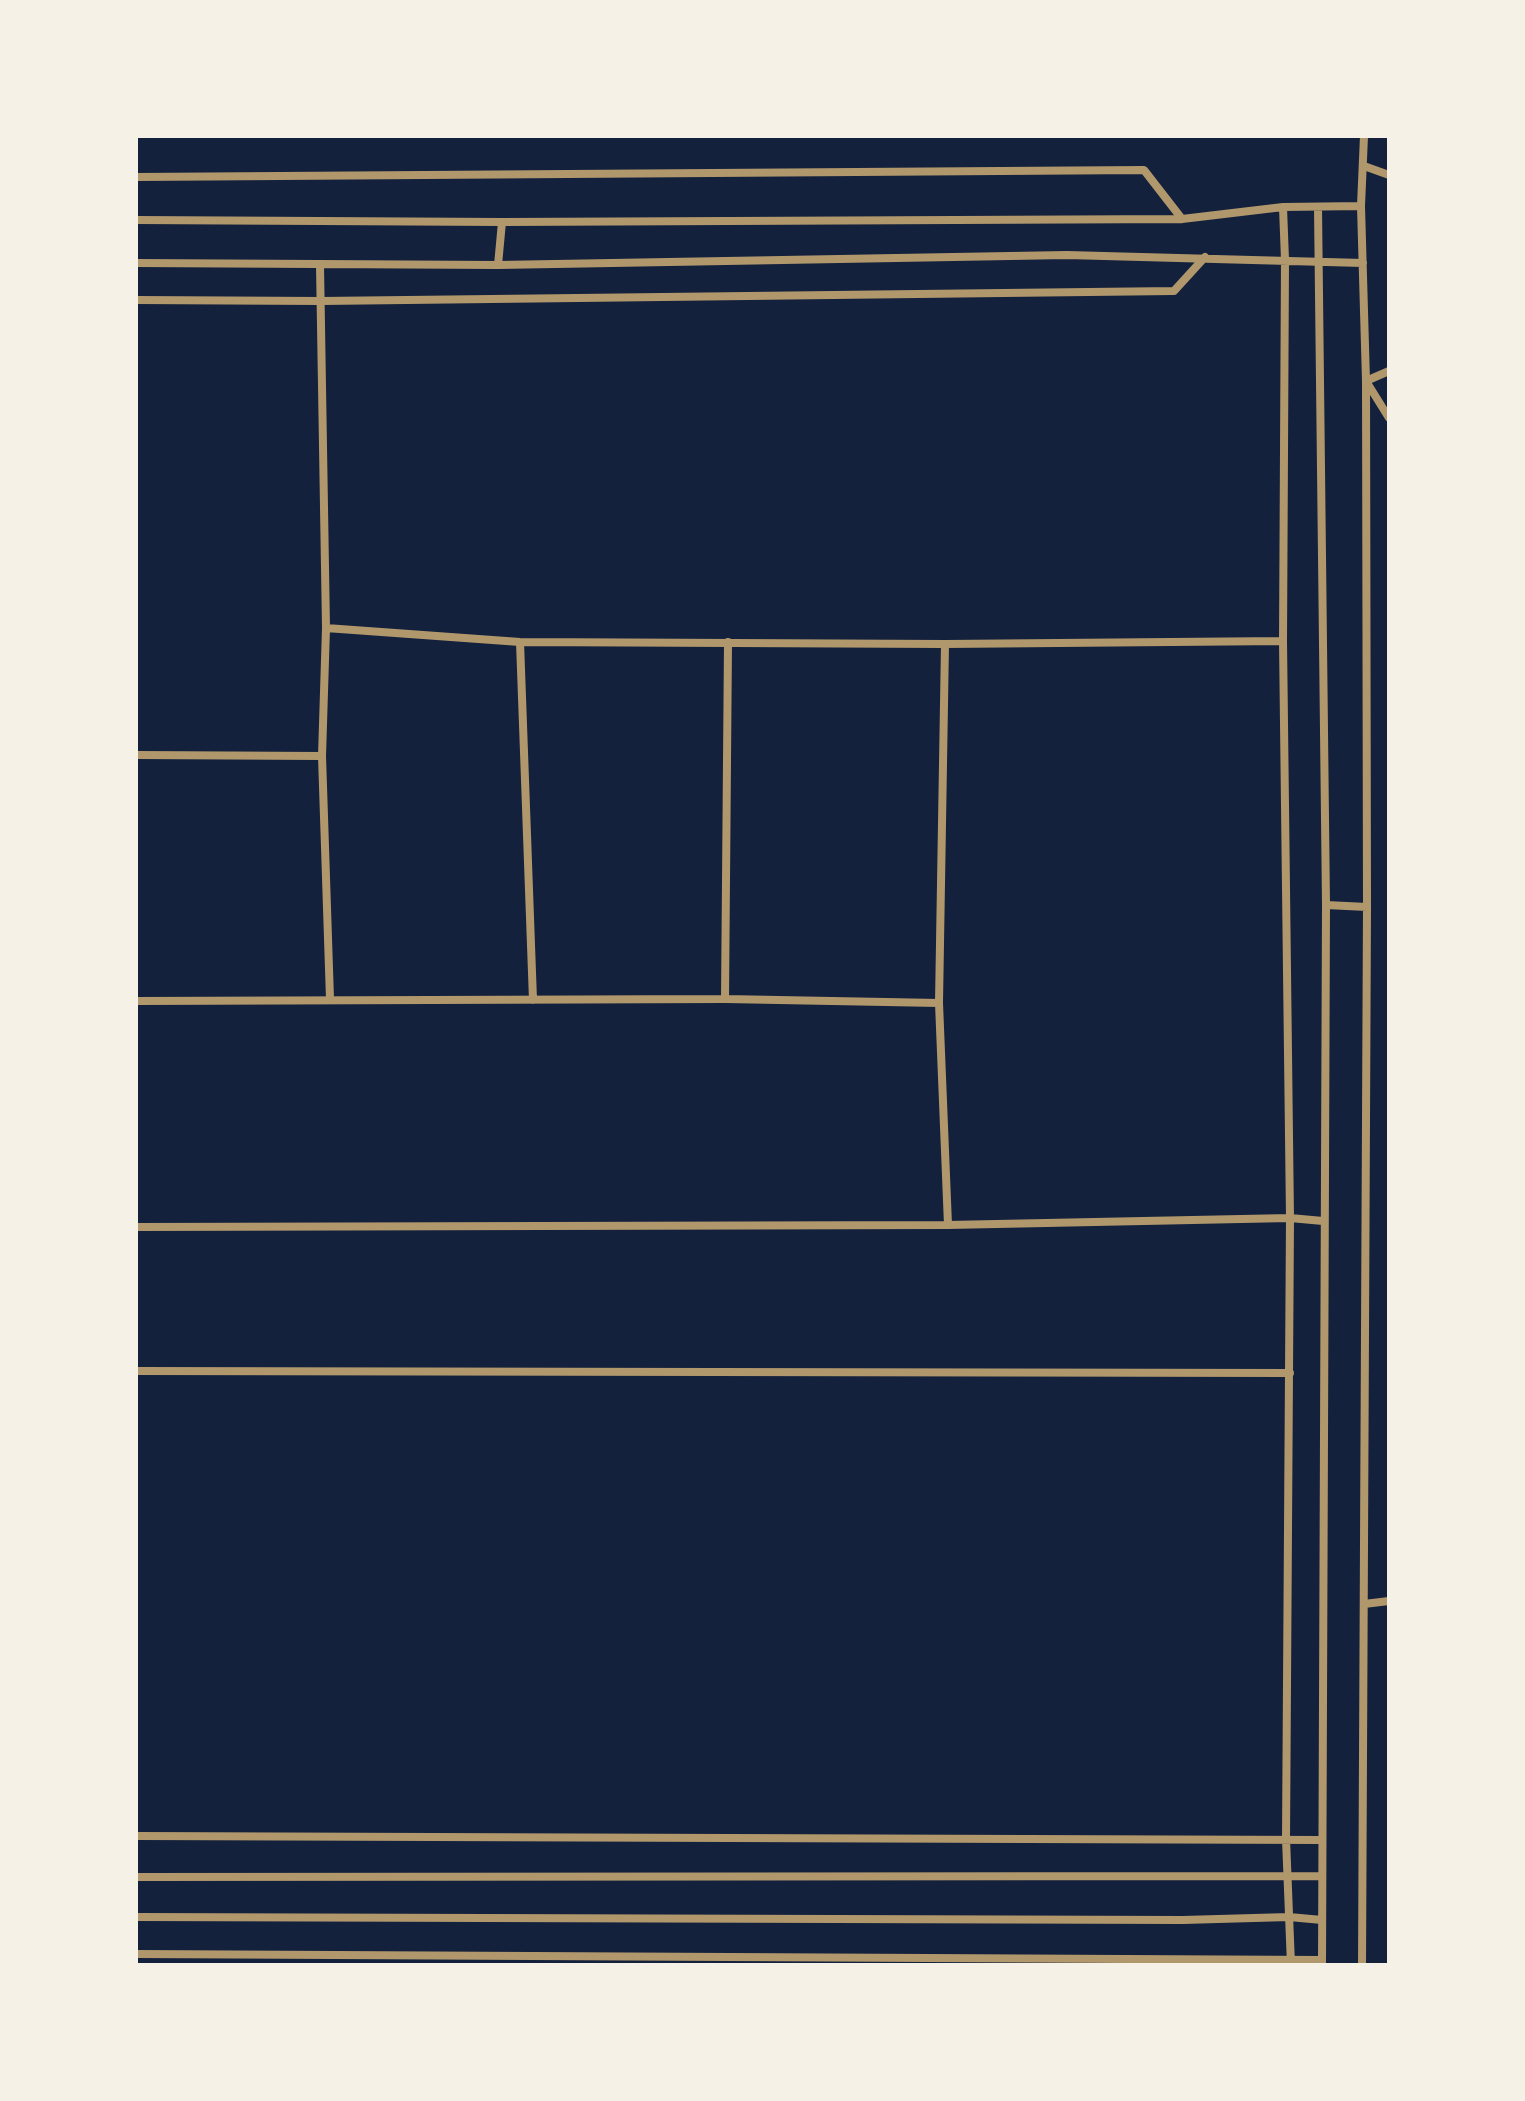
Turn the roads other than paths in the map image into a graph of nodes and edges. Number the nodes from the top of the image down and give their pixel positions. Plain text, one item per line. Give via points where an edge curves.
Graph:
1 (1364, 136) edge
2 (1364, 166) junction
3 (1389, 175) edge
4 (136, 177) edge
5 (1361, 206) junction
6 (1283, 207) junction
7 (1318, 207) junction
8 (1182, 219) junction
9 (136, 220) edge
10 (502, 222) junction
11 (1205, 257) junction
12 (1285, 260) junction
13 (1318, 260) junction
14 (136, 263) edge
15 (1363, 263) junction
16 (320, 265) junction
17 (498, 265) junction
18 (136, 300) edge
19 (321, 301) junction
20 (1389, 371) edge
21 (1366, 381) junction
22 (1389, 418) edge
23 (326, 628) junction
24 (1283, 641) junction
25 (520, 642) junction
26 (728, 642) junction
27 (945, 644) junction
28 (136, 755) edge
29 (322, 756) junction
30 (1326, 905) junction
31 (1367, 907) junction
32 (330, 999) junction
33 (725, 999) junction
34 (533, 1000) junction
35 (136, 1001) edge
36 (939, 1003) junction
37 (1290, 1218) junction
38 (1323, 1221) junction
39 (948, 1225) junction
40 (136, 1227) edge
41 (136, 1371) edge
42 (1290, 1373) junction
43 (1389, 1601) edge
44 (1364, 1604) junction
45 (136, 1836) edge
46 (1286, 1839) junction
47 (1322, 1840) junction
48 (1287, 1874) junction
49 (1322, 1876) junction
50 (136, 1877) edge
51 (136, 1917) edge
52 (1289, 1917) junction
53 (1322, 1920) junction
54 (136, 1954) edge
55 (1291, 1962) edge
56 (1322, 1962) edge
57 (1044, 1963) edge
58 (1362, 1965) edge

1 - 2 street
2 - 3 street
2 - 5 street
4 - 8 street via 1144,170
5 - 7 street
5 - 15 street
6 - 7 street
6 - 8 street
6 - 12 street
7 - 13 street
8 - 10 street
9 - 10 street
10 - 17 street
11 - 12 street
11 - 17 street
11 - 19 street via 1174,291
12 - 13 street
12 - 24 street
13 - 15 street
13 - 30 street
14 - 16 street
15 - 21 street
16 - 17 street
16 - 19 street
18 - 19 street
19 - 23 street
20 - 21 street
21 - 22 street
21 - 31 street
23 - 25 street
23 - 29 street
24 - 27 street
24 - 37 street
25 - 26 street
25 - 34 street
26 - 27 street
26 - 33 street
27 - 36 street
28 - 29 street
29 - 32 street
30 - 31 street
30 - 38 street
31 - 44 street
32 - 34 street
32 - 35 street
33 - 34 street
33 - 36 street
36 - 39 street
37 - 38 street
37 - 39 street
37 - 42 street
38 - 47 street
39 - 40 street
41 - 42 street
42 - 46 street
43 - 44 street
44 - 58 street
45 - 46 street
46 - 47 street
46 - 48 street
47 - 49 street
48 - 49 street
48 - 50 street
48 - 52 street
49 - 53 street
51 - 52 street
52 - 53 street
52 - 55 street
53 - 56 street
54 - 57 street
55 - 56 street
55 - 57 street

